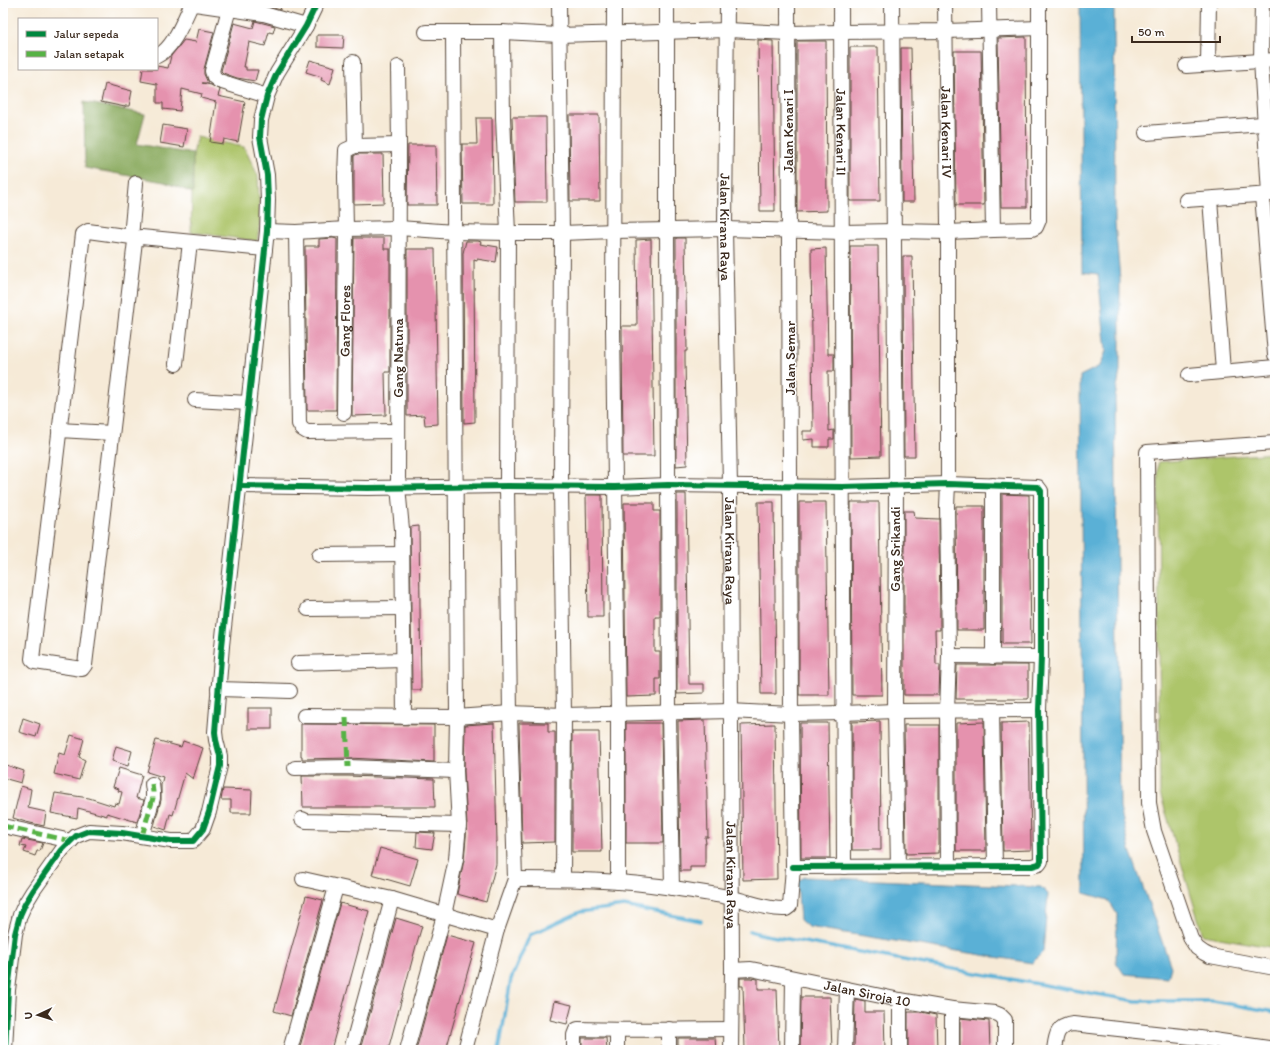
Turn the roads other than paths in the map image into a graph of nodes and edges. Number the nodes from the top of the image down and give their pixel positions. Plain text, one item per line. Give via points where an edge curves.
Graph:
1 (317, 3) edge
2 (559, 3) edge
3 (614, 3) edge
4 (667, 3) edge
5 (727, 3) edge
6 (788, 3) edge
7 (841, 3) edge
8 (892, 3) edge
9 (945, 3) edge
10 (989, 3) edge
11 (1039, 3) edge
12 (1209, 3) edge
13 (1262, 3) edge
14 (229, 9) junction
15 (306, 26) junction
16 (1039, 28) junction
17 (728, 30) junction
18 (989, 30) junction
19 (667, 31) junction
20 (892, 31) junction
21 (946, 31) junction
22 (426, 32) dead end
23 (453, 32) junction
24 (502, 32) junction
25 (842, 32) junction
26 (615, 33) junction
27 (788, 33) junction
28 (559, 35) junction
29 (158, 56) edge
30 (1261, 60) junction
31 (1275, 60) edge
32 (354, 62) dead end
33 (1208, 64) junction
34 (1186, 66) dead end
35 (398, 67) dead end
36 (268, 96) junction
37 (1270, 123) edge
38 (1146, 133) dead end
39 (400, 145) junction
40 (355, 146) junction
41 (136, 183) dead end
42 (1269, 194) edge
43 (1210, 199) junction
44 (1186, 200) dead end
45 (399, 228) junction
46 (346, 229) junction
47 (725, 229) junction
48 (667, 230) junction
49 (789, 230) junction
50 (894, 230) junction
51 (993, 230) junction
52 (266, 231) junction
53 (614, 231) junction
54 (296, 232) junction
55 (454, 232) junction
56 (508, 232) junction
57 (842, 232) junction
58 (948, 232) junction
59 (562, 233) junction
60 (135, 237) junction
61 (190, 242) junction
62 (265, 249) junction
63 (1275, 355) edge
64 (176, 364) dead end
65 (1275, 367) edge
66 (1223, 371) junction
67 (1189, 375) dead end
68 (195, 400) dead end
69 (248, 403) junction
70 (344, 413) dead end
71 (59, 430) junction
72 (398, 431) junction
73 (112, 433) junction
74 (1275, 443) edge
75 (948, 484) junction
76 (668, 485) junction
77 (730, 485) junction
78 (993, 485) junction
79 (240, 486) junction
80 (507, 486) junction
81 (561, 486) junction
82 (790, 486) junction
83 (896, 486) junction
84 (398, 487) junction
85 (455, 487) junction
86 (615, 487) junction
87 (843, 487) junction
88 (402, 554) junction
89 (319, 555) dead end
90 (403, 608) junction
91 (308, 609) dead end
92 (949, 656) junction
93 (993, 657) junction
94 (1041, 657) junction
95 (403, 660) junction
96 (298, 663) dead end
97 (218, 689) junction
98 (290, 691) dead end
99 (992, 710) junction
100 (1038, 710) junction
101 (730, 711) junction
102 (895, 711) junction
103 (947, 711) junction
104 (510, 713) junction
105 (669, 713) junction
106 (843, 713) junction
107 (618, 714) junction
108 (791, 714) junction
109 (564, 715) junction
110 (304, 716) dead end
111 (404, 717) junction
112 (457, 717) junction
113 (295, 768) dead end
114 (456, 771) junction
115 (152, 784) dead end
116 (302, 819) dead end
117 (459, 825) junction
118 (3, 826) edge
119 (142, 836) junction
120 (71, 841) junction
121 (948, 866) junction
122 (995, 866) junction
123 (793, 867) junction
124 (844, 867) junction
125 (898, 867) junction
126 (304, 879) dead end
127 (515, 879) junction
128 (563, 879) junction
129 (618, 882) junction
130 (336, 887) junction
131 (672, 888) junction
132 (731, 898) junction
133 (392, 899) junction
134 (444, 915) junction
135 (497, 930) junction
136 (1275, 968) edge
137 (732, 970) junction
138 (793, 978) junction
139 (6, 989) edge
140 (847, 989) junction
141 (900, 1000) junction
142 (952, 1009) junction
143 (669, 1029) junction
144 (731, 1029) junction
145 (617, 1031) junction
146 (1200, 1044) edge
147 (1275, 1049) edge
148 (4, 1050) edge
149 (290, 1050) edge
150 (351, 1050) edge
151 (407, 1050) edge
152 (465, 1050) edge
153 (574, 1050) edge
154 (618, 1050) edge
155 (669, 1050) edge
156 (731, 1050) edge
157 (792, 1050) edge
158 (845, 1050) edge
159 (900, 1050) edge
160 (952, 1050) edge
161 (1006, 1050) edge
162 (1054, 1050) edge

1 - 15 street
2 - 28 street
3 - 26 street
4 - 19 street
5 - 17 street, Jalan Kirana Raya
6 - 27 street
7 - 25 street, Jalan Kenari II
8 - 20 street, Gang Srikandi
9 - 21 street, Jalan Kenari IV
10 - 18 street
11 - 16 street
12 - 33 street
13 - 30 street
14 - 15 street via 264,14
14 - 29 street via 197,3 192,5 168,47
14 - 36 street via 212,71 214,77 219,81
15 - 36 street via 277,73
16 - 18 street
16 - 51 street via 1039,220 1032,229
17 - 19 street
17 - 27 street
17 - 47 street, Jalan Kirana Raya
18 - 21 street
18 - 51 street
19 - 26 street
19 - 48 street
20 - 21 street
20 - 25 street
20 - 50 street, Gang Srikandi
21 - 58 street, Jalan Kenari IV
22 - 23 street
23 - 24 street
23 - 55 street
24 - 28 street
24 - 56 street
25 - 27 street
25 - 57 street, Jalan Kenari II
26 - 28 street
26 - 53 street
27 - 49 street, Jalan Kenari I
28 - 59 street
30 - 31 street
30 - 33 street
30 - 37 street
32 - 40 street
33 - 34 street
35 - 39 street, Gang Natuna
36 - 52 street via 260,130 267,175
37 - 38 street
37 - 42 street
39 - 40 street
39 - 45 street, Gang Natuna
40 - 46 street, Gang Flores via 346,150
41 - 60 street
42 - 43 street
42 - 63 street
43 - 44 street
43 - 66 street
45 - 46 street
45 - 55 street
45 - 72 street, Gang Natuna
46 - 54 street
46 - 70 street, Gang Flores
47 - 48 street
47 - 49 street
47 - 77 street, Jalan Kirana Raya
48 - 53 street
48 - 76 street
49 - 57 street
49 - 82 street, Jalan Semar
50 - 57 street
50 - 58 street
50 - 83 street, Gang Srikandi
51 - 58 street
52 - 54 street
52 - 62 street
53 - 59 street
53 - 86 street
54 - 72 street via 299,424 302,430
55 - 56 street
55 - 85 street
56 - 59 street
56 - 80 street
57 - 87 street, Jalan Kenari II
58 - 75 street, Jalan Kenari IV
59 - 81 street
60 - 61 street
60 - 71 street via 88,231 83,234
60 - 73 street
61 - 62 street
61 - 64 street
62 - 69 street
65 - 66 street
66 - 67 street
68 - 69 street
69 - 79 street
71 - 73 street
71 - 73 street via 32,660 82,669 85,665
72 - 84 street, Gang Natuna
74 - 136 street via 1148,452 1148,468 1149,804 1154,831 1194,945 1210,956
75 - 78 street
75 - 83 street
75 - 92 street, Jalan Kenari IV
76 - 77 street
76 - 86 street
76 - 105 street
77 - 82 street
77 - 101 street, Jalan Kirana Raya
78 - 93 street
78 - 94 street via 1036,486 1041,491
79 - 84 street
79 - 97 street
80 - 81 street
80 - 85 street
80 - 104 street
81 - 86 street
81 - 109 street
82 - 87 street
82 - 108 street, Jalan Semar
83 - 87 street
83 - 102 street, Gang Srikandi
84 - 85 street
84 - 88 street, Gang Natuna
85 - 112 street
86 - 107 street
87 - 106 street, Jalan Kenari II
88 - 89 street
88 - 90 street, Gang Natuna
90 - 91 street
90 - 95 street, Gang Natuna
92 - 93 street
92 - 103 street, Jalan Kenari IV
93 - 94 street
94 - 100 street
95 - 96 street
95 - 111 street, Gang Natuna
97 - 98 street
97 - 119 street via 215,732 220,766 203,829 195,840 191,841
99 - 100 street
99 - 103 street
99 - 122 street
100 - 122 street via 1042,859 1039,864 1032,866
101 - 105 street
101 - 108 street
101 - 132 street, Jalan Kirana Raya
102 - 103 street
102 - 106 street
102 - 125 street, Gang Srikandi
103 - 121 street, Jalan Kenari IV
104 - 109 street
104 - 112 street
104 - 127 street
105 - 107 street
105 - 131 street
106 - 108 street
106 - 124 street, Jalan Kenari II
107 - 109 street
107 - 129 street
108 - 123 street, Jalan Semar
109 - 128 street
110 - 111 street
111 - 112 street
112 - 114 street
113 - 114 street
114 - 117 street
115 - 119 street via 153,798
116 - 117 street
117 - 134 street via 456,859
118 - 120 street
119 - 120 street via 89,831
120 - 139 street via 25,904 15,934
121 - 122 street
121 - 125 street
123 - 124 street
123 - 132 street, Jalan Semar via 791,901 786,909
124 - 125 street
126 - 130 street
127 - 128 street
127 - 135 street
128 - 129 street
129 - 131 street
130 - 133 street
130 - 149 street
131 - 132 street
132 - 137 street, Jalan Kirana Raya
133 - 134 street
133 - 150 street
134 - 135 street
134 - 151 street
135 - 152 street
137 - 138 street, Jalan Siroja 10 via 751,969
137 - 144 street, Jalan Kirana Raya
138 - 140 street, Jalan Siroja 10
138 - 157 street
139 - 148 street
140 - 141 street, Jalan Siroja 10
140 - 158 street
141 - 142 street, Jalan Siroja 10
141 - 159 street
142 - 160 street
142 - 161 street, Jalan Siroja 10 via 995,1013 1002,1017 1006,1024
143 - 144 street
143 - 145 street
143 - 155 street
144 - 156 street, Jalan Kirana Raya
145 - 153 street via 576,1030
145 - 154 street
146 - 147 street
146 - 162 street via 1073,1024 1063,1026 1057,1033

